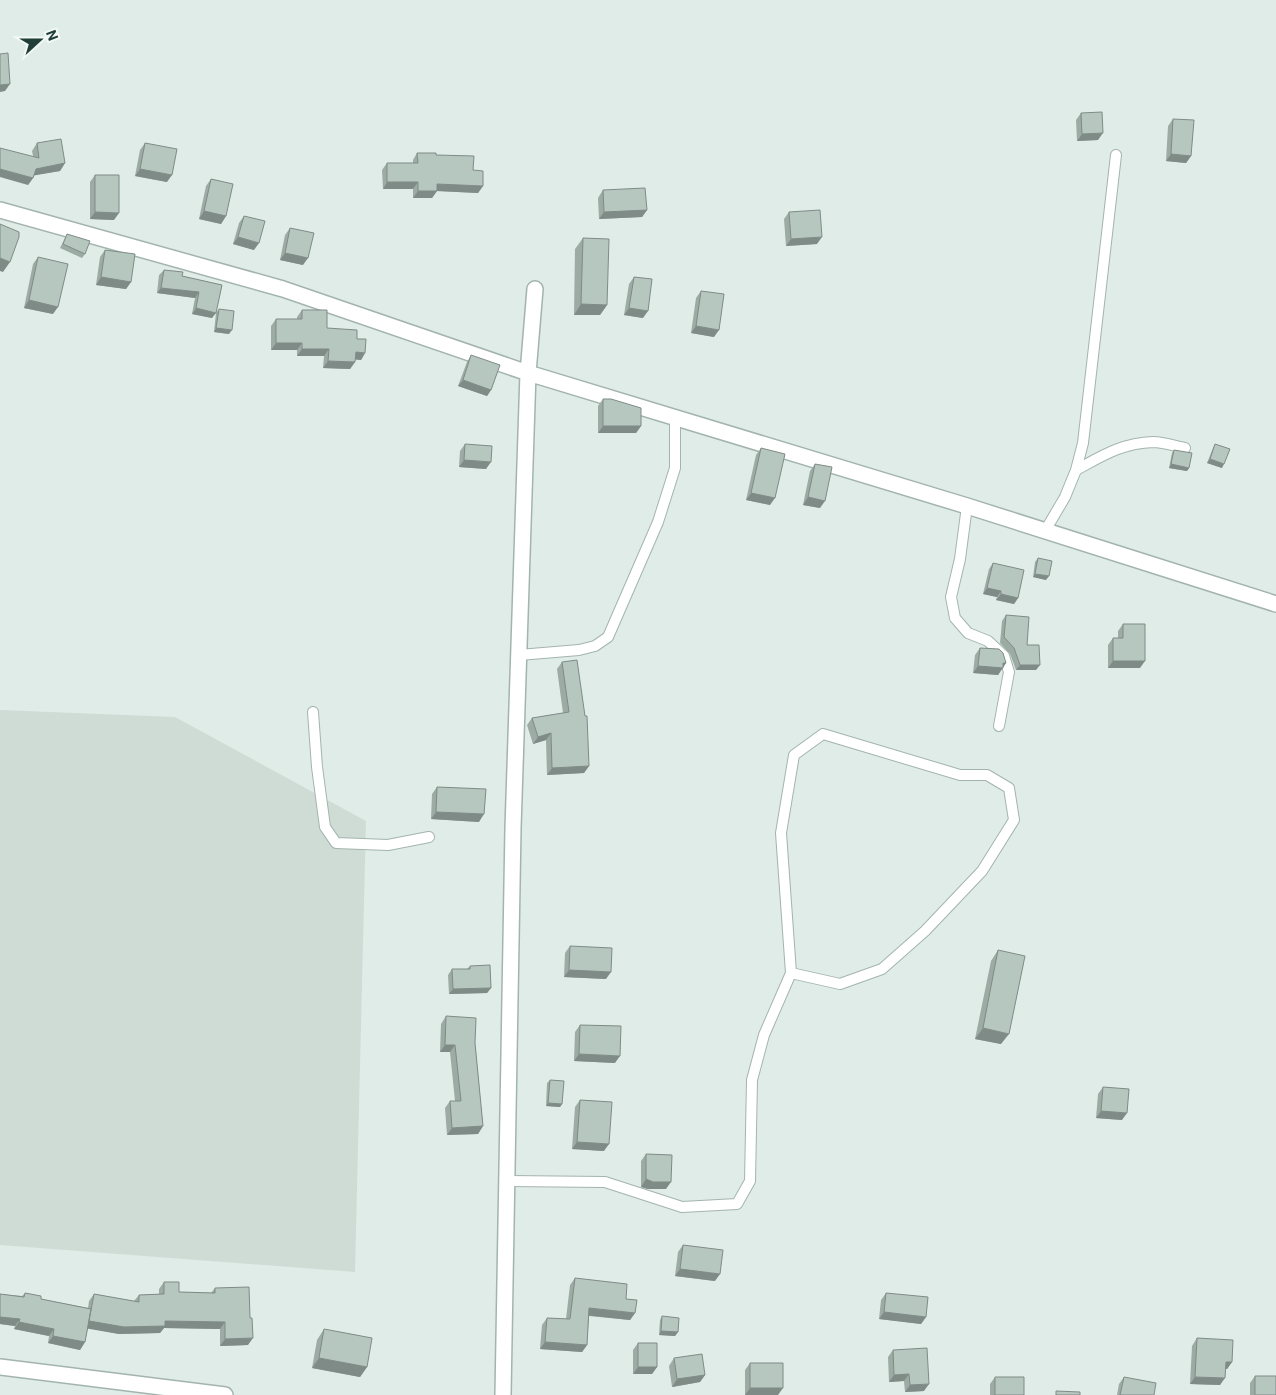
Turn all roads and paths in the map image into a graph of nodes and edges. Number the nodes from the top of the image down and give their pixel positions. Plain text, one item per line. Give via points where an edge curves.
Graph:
1 (1116, 155) dead end
2 (0, 210) edge
3 (535, 290) dead end
4 (528, 373) junction
5 (675, 417) junction
6 (1184, 448) dead end
7 (1076, 470) junction
8 (967, 506) junction
9 (1045, 531) junction
10 (1276, 604) edge
11 (519, 655) junction
12 (314, 712) dead end
13 (999, 726) dead end
14 (429, 837) dead end
15 (791, 973) junction
16 (507, 1181) junction
17 (0, 1368) edge
18 (225, 1395) edge
19 (503, 1395) edge

1 - 7 lane via 1083,443
2 - 4 street via 283,289
3 - 4 street
4 - 5 street
4 - 11 street
5 - 8 street
5 - 11 lane via 675,468 658,522 608,637 595,646 579,650
6 - 7 lane via 1155,442 1136,445 1114,450
7 - 9 lane
8 - 9 street
8 - 13 lane via 951,597 955,618 968,633 988,641 1004,656 1009,672
9 - 10 street
11 - 16 street
12 - 14 lane via 325,827 336,843 388,845
15 - 15 lane via 781,833 794,755 823,734 960,775 987,775 1009,788 1014,820 982,871 882,969 840,984
15 - 16 lane via 764,1035 752,1080 750,1181 737,1204 682,1207 605,1182
16 - 19 street
17 - 18 street

